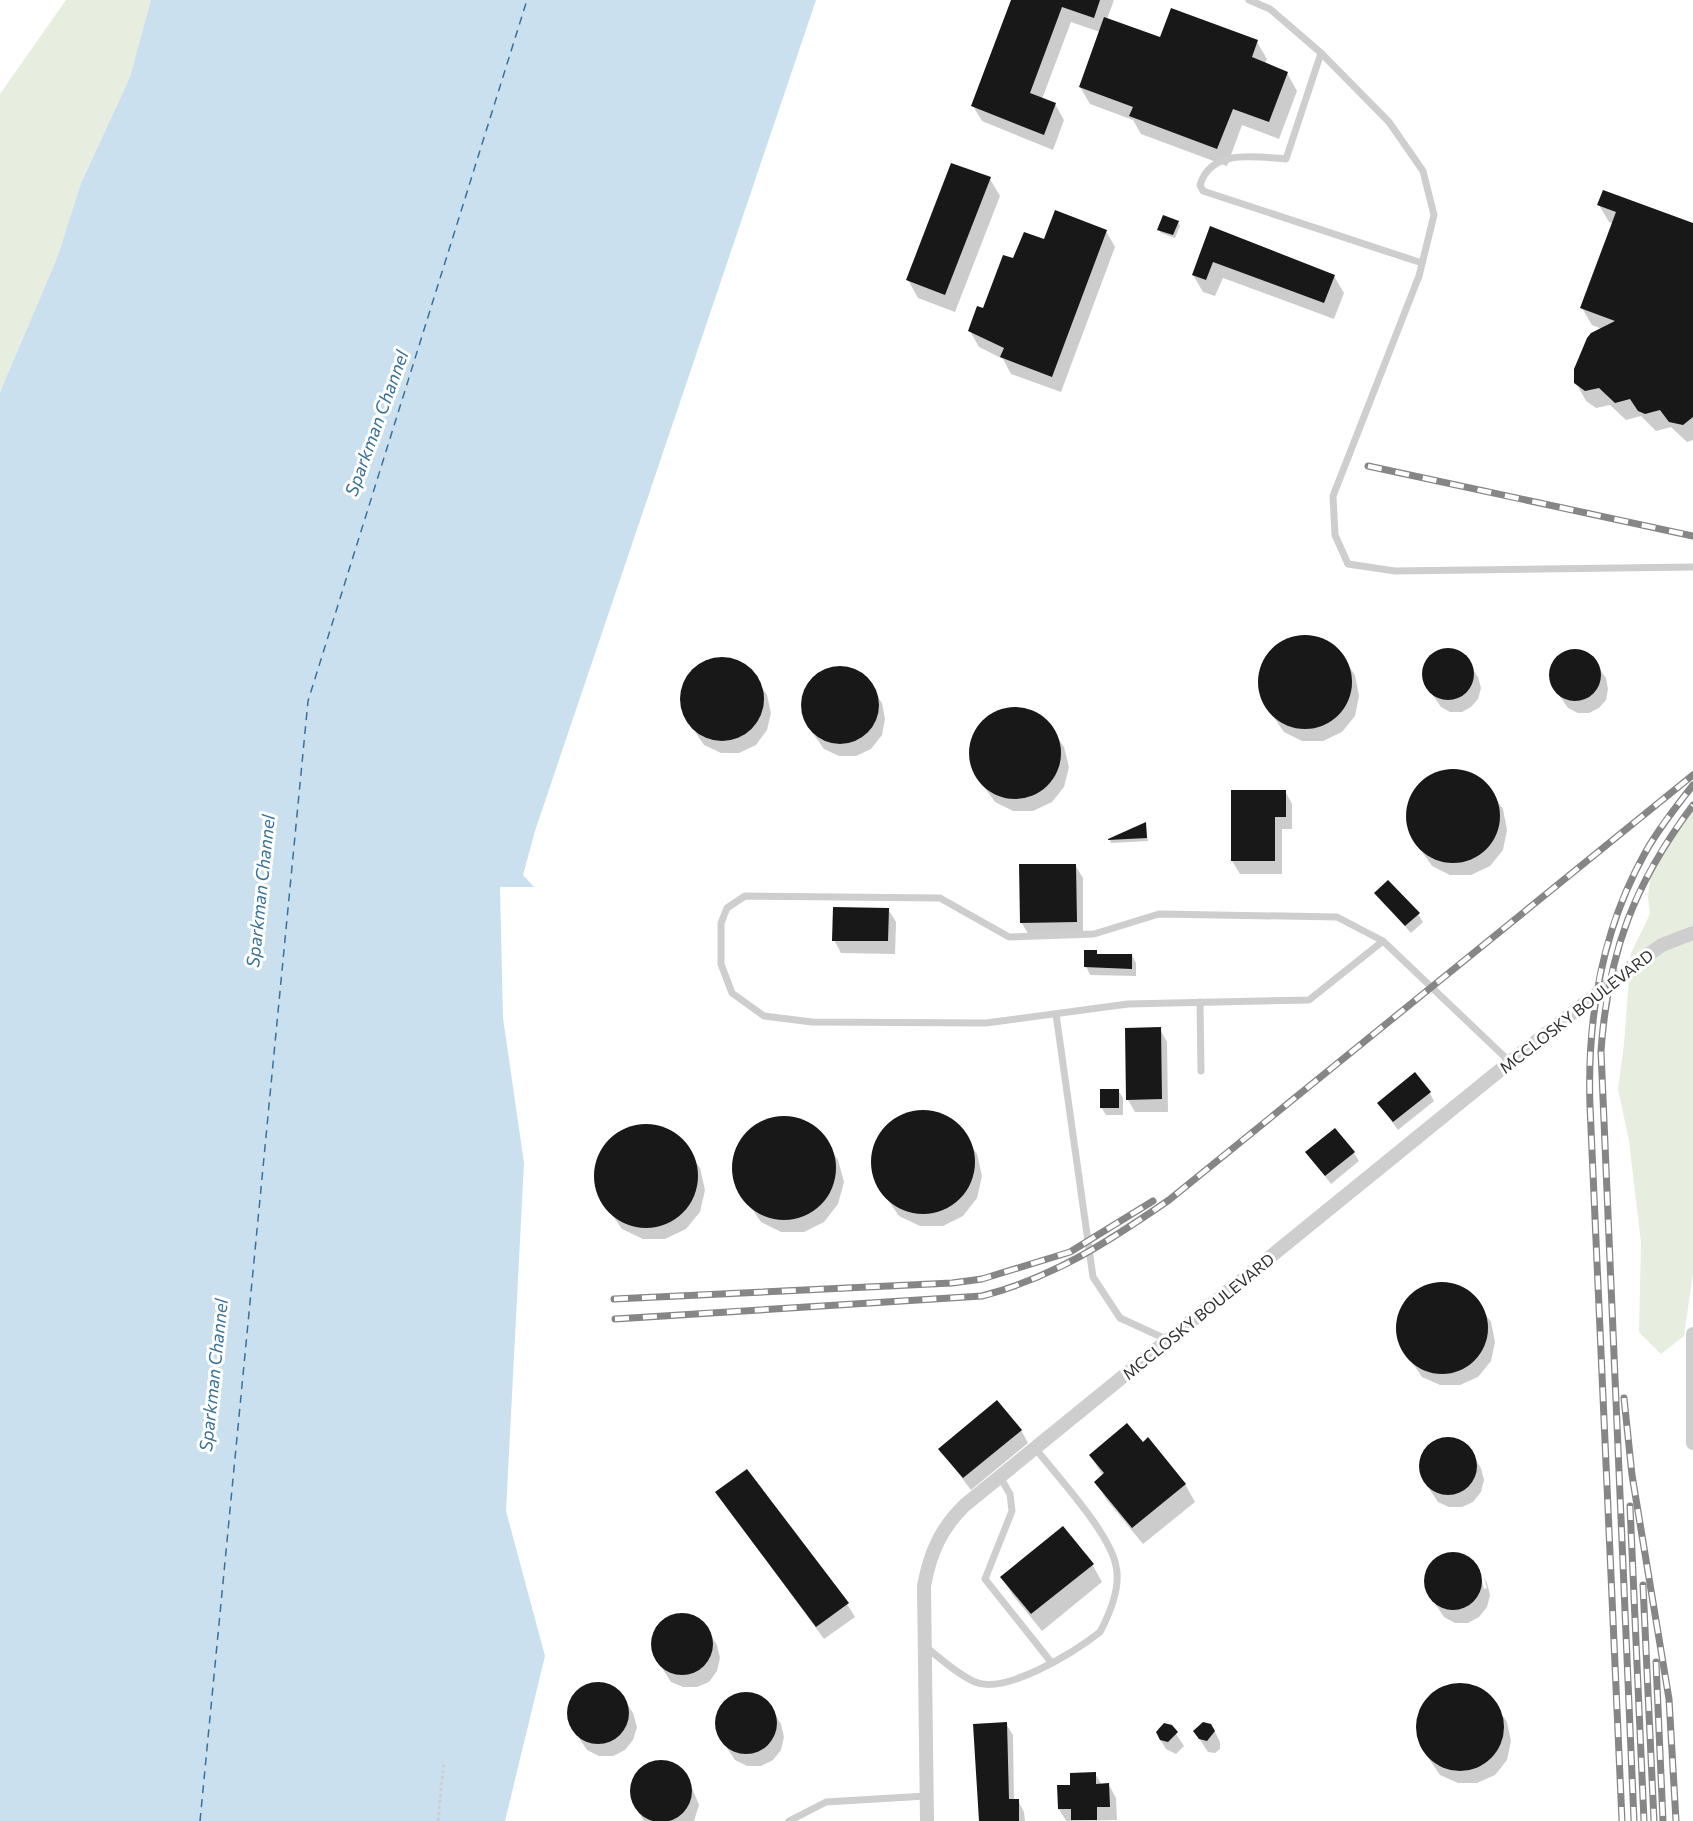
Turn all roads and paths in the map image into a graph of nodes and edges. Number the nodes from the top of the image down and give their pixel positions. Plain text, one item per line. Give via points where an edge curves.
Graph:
1 (1249, 0) edge
2 (1321, 53) junction
3 (1422, 263) junction
4 (1693, 567) edge
5 (1693, 933) edge
6 (1383, 941) junction
7 (1200, 1002) junction
8 (1056, 1014) junction
9 (1509, 1062) junction
10 (1201, 1071) dead end
11 (1693, 1334) edge
12 (1168, 1340) junction
13 (1692, 1399) edge
14 (1693, 1443) edge
15 (1035, 1448) junction
16 (1000, 1477) junction
17 (924, 1646) junction
18 (1051, 1662) junction
19 (444, 1761) dead end
20 (926, 1796) junction
21 (438, 1821) edge
22 (789, 1821) edge
23 (927, 1821) edge

1 - 2 lane via 1270,9
2 - 3 lane via 1389,122 1423,171 1434,215
2 - 3 lane via 1286,159 1240,156 1215,163 1203,176 1203,191
3 - 4 lane via 1333,496 1335,535 1348,564 1395,571
5 - 9 street, MCCLOSKY BOULEVARD via 1662,945 1636,963
6 - 7 lane via 1309,1000
6 - 8 lane via 1337,917 1159,914 1095,934 1009,937 940,898 745,896 727,908 721,923 721,964 732,993 764,1016 812,1022 986,1023
6 - 9 lane
7 - 8 lane via 1128,1004
7 - 10 lane
8 - 12 lane via 1093,1277 1120,1318
9 - 12 street, MCCLOSKY BOULEVARD
11 - 13 street
12 - 15 street, MCCLOSKY BOULEVARD
13 - 14 street
15 - 16 street, MCCLOSKY BOULEVARD
15 - 18 lane via 1111,1547 1117,1567 1113,1601 1100,1632
16 - 17 street, MCCLOSKY BOULEVARD via 949,1520 928,1561
16 - 18 lane via 1010,1494 1012,1511 985,1579
17 - 18 lane via 968,1678 986,1684 1023,1677
17 - 20 street, MCCLOSKY BOULEVARD
19 - 21 path
20 - 22 lane via 826,1802
20 - 23 street, MCCLOSKY BOULEVARD

